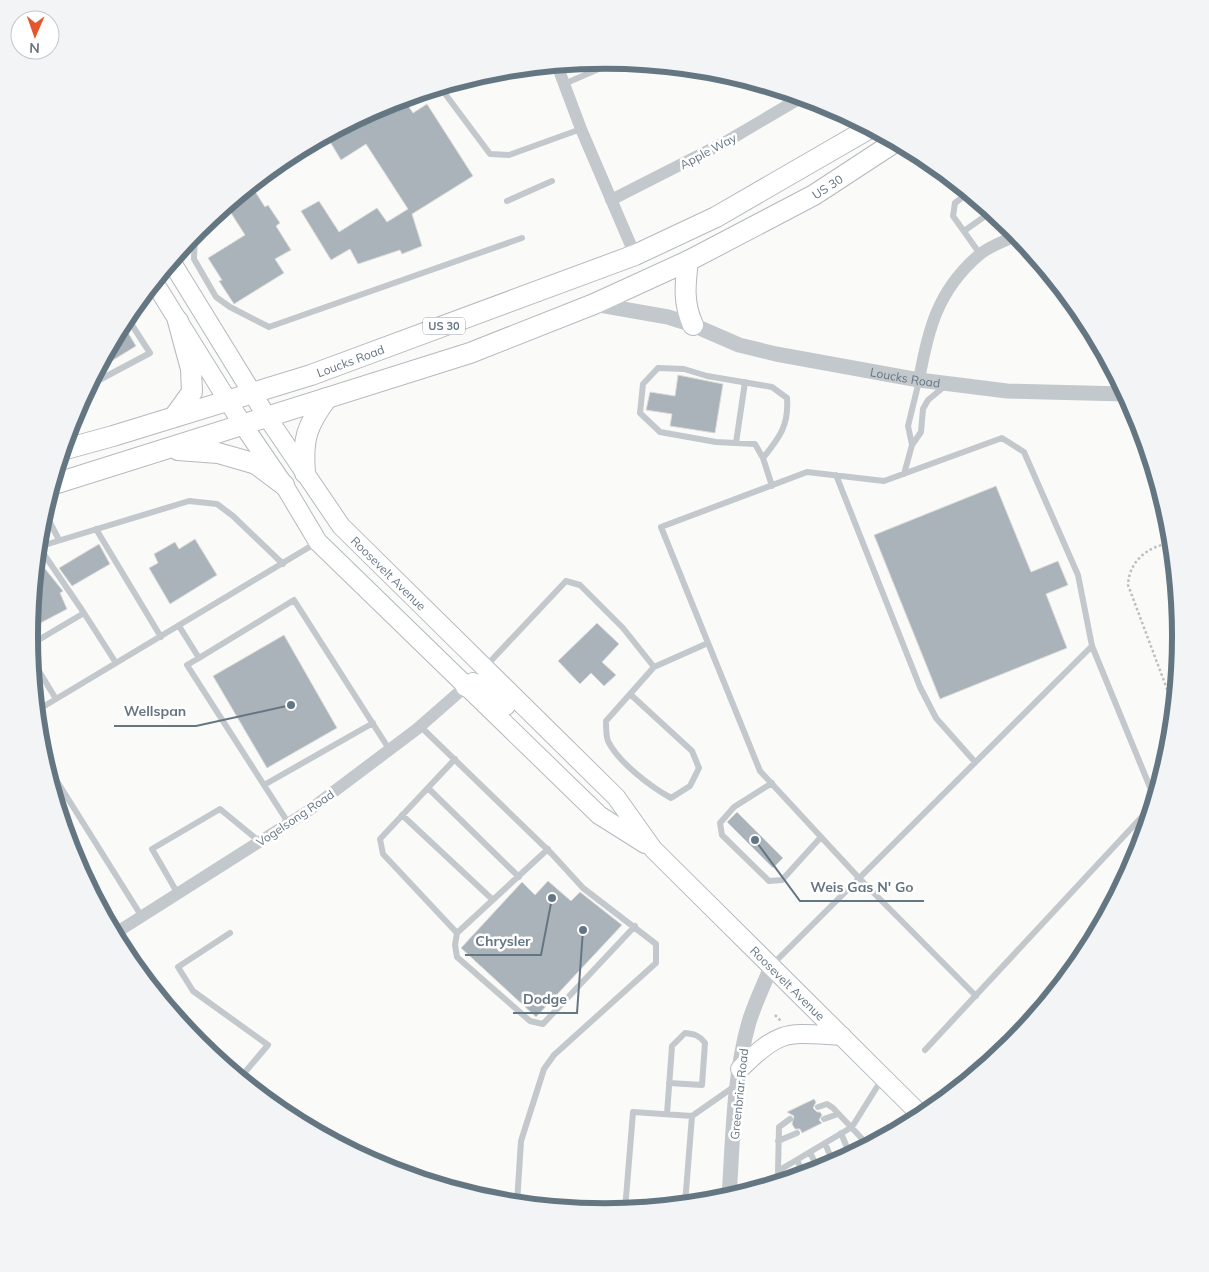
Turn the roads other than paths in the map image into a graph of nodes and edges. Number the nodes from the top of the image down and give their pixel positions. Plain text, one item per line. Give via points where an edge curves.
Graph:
1 (598, 69) edge
2 (559, 71) edge
3 (564, 84) junction
4 (444, 92) edge
5 (794, 102) edge
6 (581, 129) junction
7 (864, 132) edge
8 (889, 146) edge
9 (552, 181) dead end
10 (963, 197) edge
11 (611, 200) junction
12 (507, 201) dead end
13 (985, 216) edge
14 (964, 231) junction
15 (522, 238) dead end
16 (1009, 239) edge
17 (193, 247) edge
18 (980, 254) junction
19 (635, 255) junction
20 (688, 261) junction
21 (174, 267) edge
22 (158, 288) edge
23 (594, 304) junction
24 (178, 321) junction
25 (131, 324) edge
26 (694, 325) junction
27 (919, 380) junction
28 (98, 381) edge
29 (745, 382) junction
30 (948, 383) junction
31 (253, 394) junction
32 (1117, 394) edge
33 (327, 398) junction
34 (229, 401) junction
35 (174, 417) junction
36 (268, 417) junction
37 (243, 425) junction
38 (736, 443) junction
39 (912, 444) junction
40 (70, 448) edge
41 (169, 449) junction
42 (763, 458) junction
43 (305, 473) junction
44 (904, 474) junction
45 (836, 475) junction
46 (59, 483) edge
47 (284, 485) junction
48 (772, 486) junction
49 (49, 520) edge
50 (96, 529) junction
51 (60, 540) junction
52 (318, 542) junction
53 (45, 545) edge
54 (43, 554) edge
55 (284, 564) junction
56 (84, 613) junction
57 (179, 626) junction
58 (161, 637) junction
59 (38, 640) edge
60 (708, 642) junction
61 (1092, 646) junction
62 (198, 658) junction
63 (116, 663) junction
64 (654, 667) junction
65 (485, 668) junction
66 (39, 671) edge
67 (465, 687) junction
68 (630, 694) junction
69 (56, 699) junction
70 (42, 708) edge
71 (373, 723) junction
72 (420, 726) junction
73 (389, 750) junction
74 (455, 759) junction
75 (975, 762) junction
76 (598, 779) junction
77 (56, 780) edge
78 (772, 783) junction
79 (264, 785) junction
80 (428, 788) junction
81 (1150, 788) edge
82 (402, 815) junction
83 (1141, 818) edge
84 (289, 824) junction
85 (821, 837) junction
86 (260, 842) junction
87 (548, 849) junction
88 (653, 849) junction
89 (519, 877) junction
90 (859, 878) junction
91 (178, 894) junction
92 (493, 900) junction
93 (142, 916) junction
94 (635, 926) junction
95 (120, 930) edge
96 (230, 933) dead end
97 (457, 933) junction
98 (772, 965) junction
99 (976, 996) junction
100 (842, 1036) junction
101 (925, 1050) dead end
102 (244, 1073) edge
103 (739, 1076) junction
104 (883, 1077) junction
105 (669, 1083) junction
106 (818, 1107) dead end
107 (916, 1110) edge
108 (667, 1114) junction
109 (838, 1114) junction
110 (692, 1116) junction
111 (790, 1119) dead end
112 (824, 1119) dead end
113 (852, 1127) junction
114 (797, 1133) dead end
115 (841, 1133) junction
116 (864, 1140) edge
117 (778, 1141) junction
118 (825, 1143) junction
119 (847, 1148) edge
120 (810, 1152) junction
121 (830, 1156) edge
122 (797, 1160) junction
123 (815, 1162) edge
124 (801, 1168) edge
125 (778, 1171) junction
126 (778, 1176) edge
127 (730, 1189) edge
128 (517, 1196) edge
129 (686, 1197) edge
130 (626, 1202) edge

1 - 3 lane
2 - 3 street
3 - 6 street
4 - 6 lane via 490,154 509,155
5 - 11 street, Apple Way via 728,140
6 - 11 street
7 - 19 highway, US 30 via 716,217
8 - 20 highway, US 30 / US 30 via 814,195
9 - 12 lane
10 - 14 lane via 955,203 953,216
11 - 19 street
13 - 14 lane
14 - 18 lane
15 - 17 lane via 269,327 216,297 194,259
16 - 18 street
18 - 27 street via 948,290 934,316
19 - 31 highway, Loucks Road / US 30
20 - 23 highway, US 30 / US 30
20 - 26 highway via 684,291 687,311
21 - 31 main road, Roosevelt Avenue
22 - 24 main road, Roosevelt Avenue
23 - 26 street, Loucks Road
23 - 33 highway, US 30 via 470,353
24 - 34 main road, Roosevelt Avenue
24 - 35 highway via 191,369 192,392
25 - 28 lane via 150,353
26 - 27 street, Loucks Road via 739,345
27 - 30 street, Loucks Road
27 - 39 lane via 908,426
29 - 38 lane
29 - 38 lane via 684,369 658,368 643,384 640,413 660,432
29 - 42 lane via 772,387 787,398 788,416 779,439
30 - 32 street, Loucks Road via 1007,391
30 - 39 lane via 928,400 923,409 920,432
31 - 34 highway, Loucks Road / US 30
31 - 36 main road, Roosevelt Avenue
33 - 36 highway, US 30
33 - 43 highway via 307,430 303,452
34 - 35 highway, Loucks Road / US 30
34 - 37 main road, Roosevelt Avenue
35 - 40 highway, Loucks Road / US 30
36 - 37 highway, US 30
36 - 43 main road, Roosevelt Avenue
37 - 41 highway, US 30
37 - 47 main road, Roosevelt Avenue
38 - 42 lane via 755,444
39 - 44 lane
41 - 46 highway, US 30
41 - 47 highway via 218,453 256,464
42 - 48 lane
43 - 65 main road, Roosevelt Avenue via 341,526
44 - 45 lane via 884,481
44 - 61 lane via 1002,438 1024,452 1078,575
45 - 48 lane via 807,472
45 - 75 lane via 920,687 936,718
47 - 52 main road, Roosevelt Avenue
48 - 60 lane via 661,527
49 - 51 lane
50 - 51 lane
50 - 55 lane via 189,502 217,504
50 - 58 lane
51 - 53 lane
52 - 55 lane
52 - 67 main road, Roosevelt Avenue
54 - 56 lane
55 - 57 lane
56 - 59 lane
56 - 63 lane
57 - 58 lane
57 - 62 lane
58 - 63 lane
60 - 64 lane
60 - 78 lane via 760,771
61 - 75 lane
61 - 81 lane
62 - 71 lane via 294,600
62 - 79 lane via 187,665
63 - 69 lane
64 - 65 lane via 623,628 580,586 566,581
64 - 68 lane
65 - 76 main road, Roosevelt Avenue
66 - 69 lane
67 - 72 street, Vogelsong Road
67 - 76 main road via 473,682 489,690 570,766
67 - 88 main road, Roosevelt Avenue via 599,815
68 - 68 lane via 606,721 608,740 628,765 653,788 671,798 690,786 699,768 692,751
69 - 70 lane
71 - 73 lane
71 - 79 lane
72 - 73 street, Vogelsong Road
72 - 74 lane
73 - 84 street, Vogelsong Road
74 - 80 lane
74 - 87 lane
75 - 90 lane
76 - 88 main road, Roosevelt Avenue via 616,797
77 - 93 lane
78 - 85 lane
78 - 85 lane via 734,807 720,823 722,835 769,881 782,880
79 - 84 lane
80 - 82 lane
80 - 89 lane
82 - 92 lane
82 - 97 lane via 380,839 383,854
83 - 99 lane
84 - 86 street, Vogelsong Road
85 - 90 lane
86 - 91 street, Vogelsong Road
86 - 91 lane via 220,809 152,849
87 - 89 lane
87 - 94 lane via 583,888
88 - 98 main road, Roosevelt Avenue
89 - 92 lane
90 - 98 lane
90 - 99 lane
91 - 93 street, Vogelsong Road
92 - 97 lane
93 - 95 street, Vogelsong Road
94 - 97 lane via 543,1024 530,1021 457,957
94 - 128 lane via 656,944 656,963 554,1055 544,1069 521,1141
96 - 102 lane via 178,967 193,991 268,1045
98 - 100 main road, Roosevelt Avenue
98 - 103 street, Greenbriar Road via 750,1022
99 - 101 lane
100 - 103 main road via 784,1035 764,1046
100 - 104 main road, Roosevelt Avenue
103 - 110 lane
103 - 127 street, Greenbriar Road
104 - 107 main road, Roosevelt Avenue
104 - 113 lane
105 - 105 lane via 672,1046 685,1033 701,1037 705,1042 702,1085
105 - 108 lane
106 - 109 lane via 827,1104
108 - 110 lane
108 - 130 lane via 633,1112
109 - 112 lane
109 - 113 lane
110 - 129 lane
111 - 117 lane via 779,1127
113 - 115 lane
113 - 116 lane
114 - 117 lane
115 - 118 lane
115 - 119 lane
117 - 125 lane
118 - 120 lane
118 - 121 lane
120 - 122 lane
120 - 123 lane
122 - 124 lane
122 - 125 lane
125 - 126 lane

